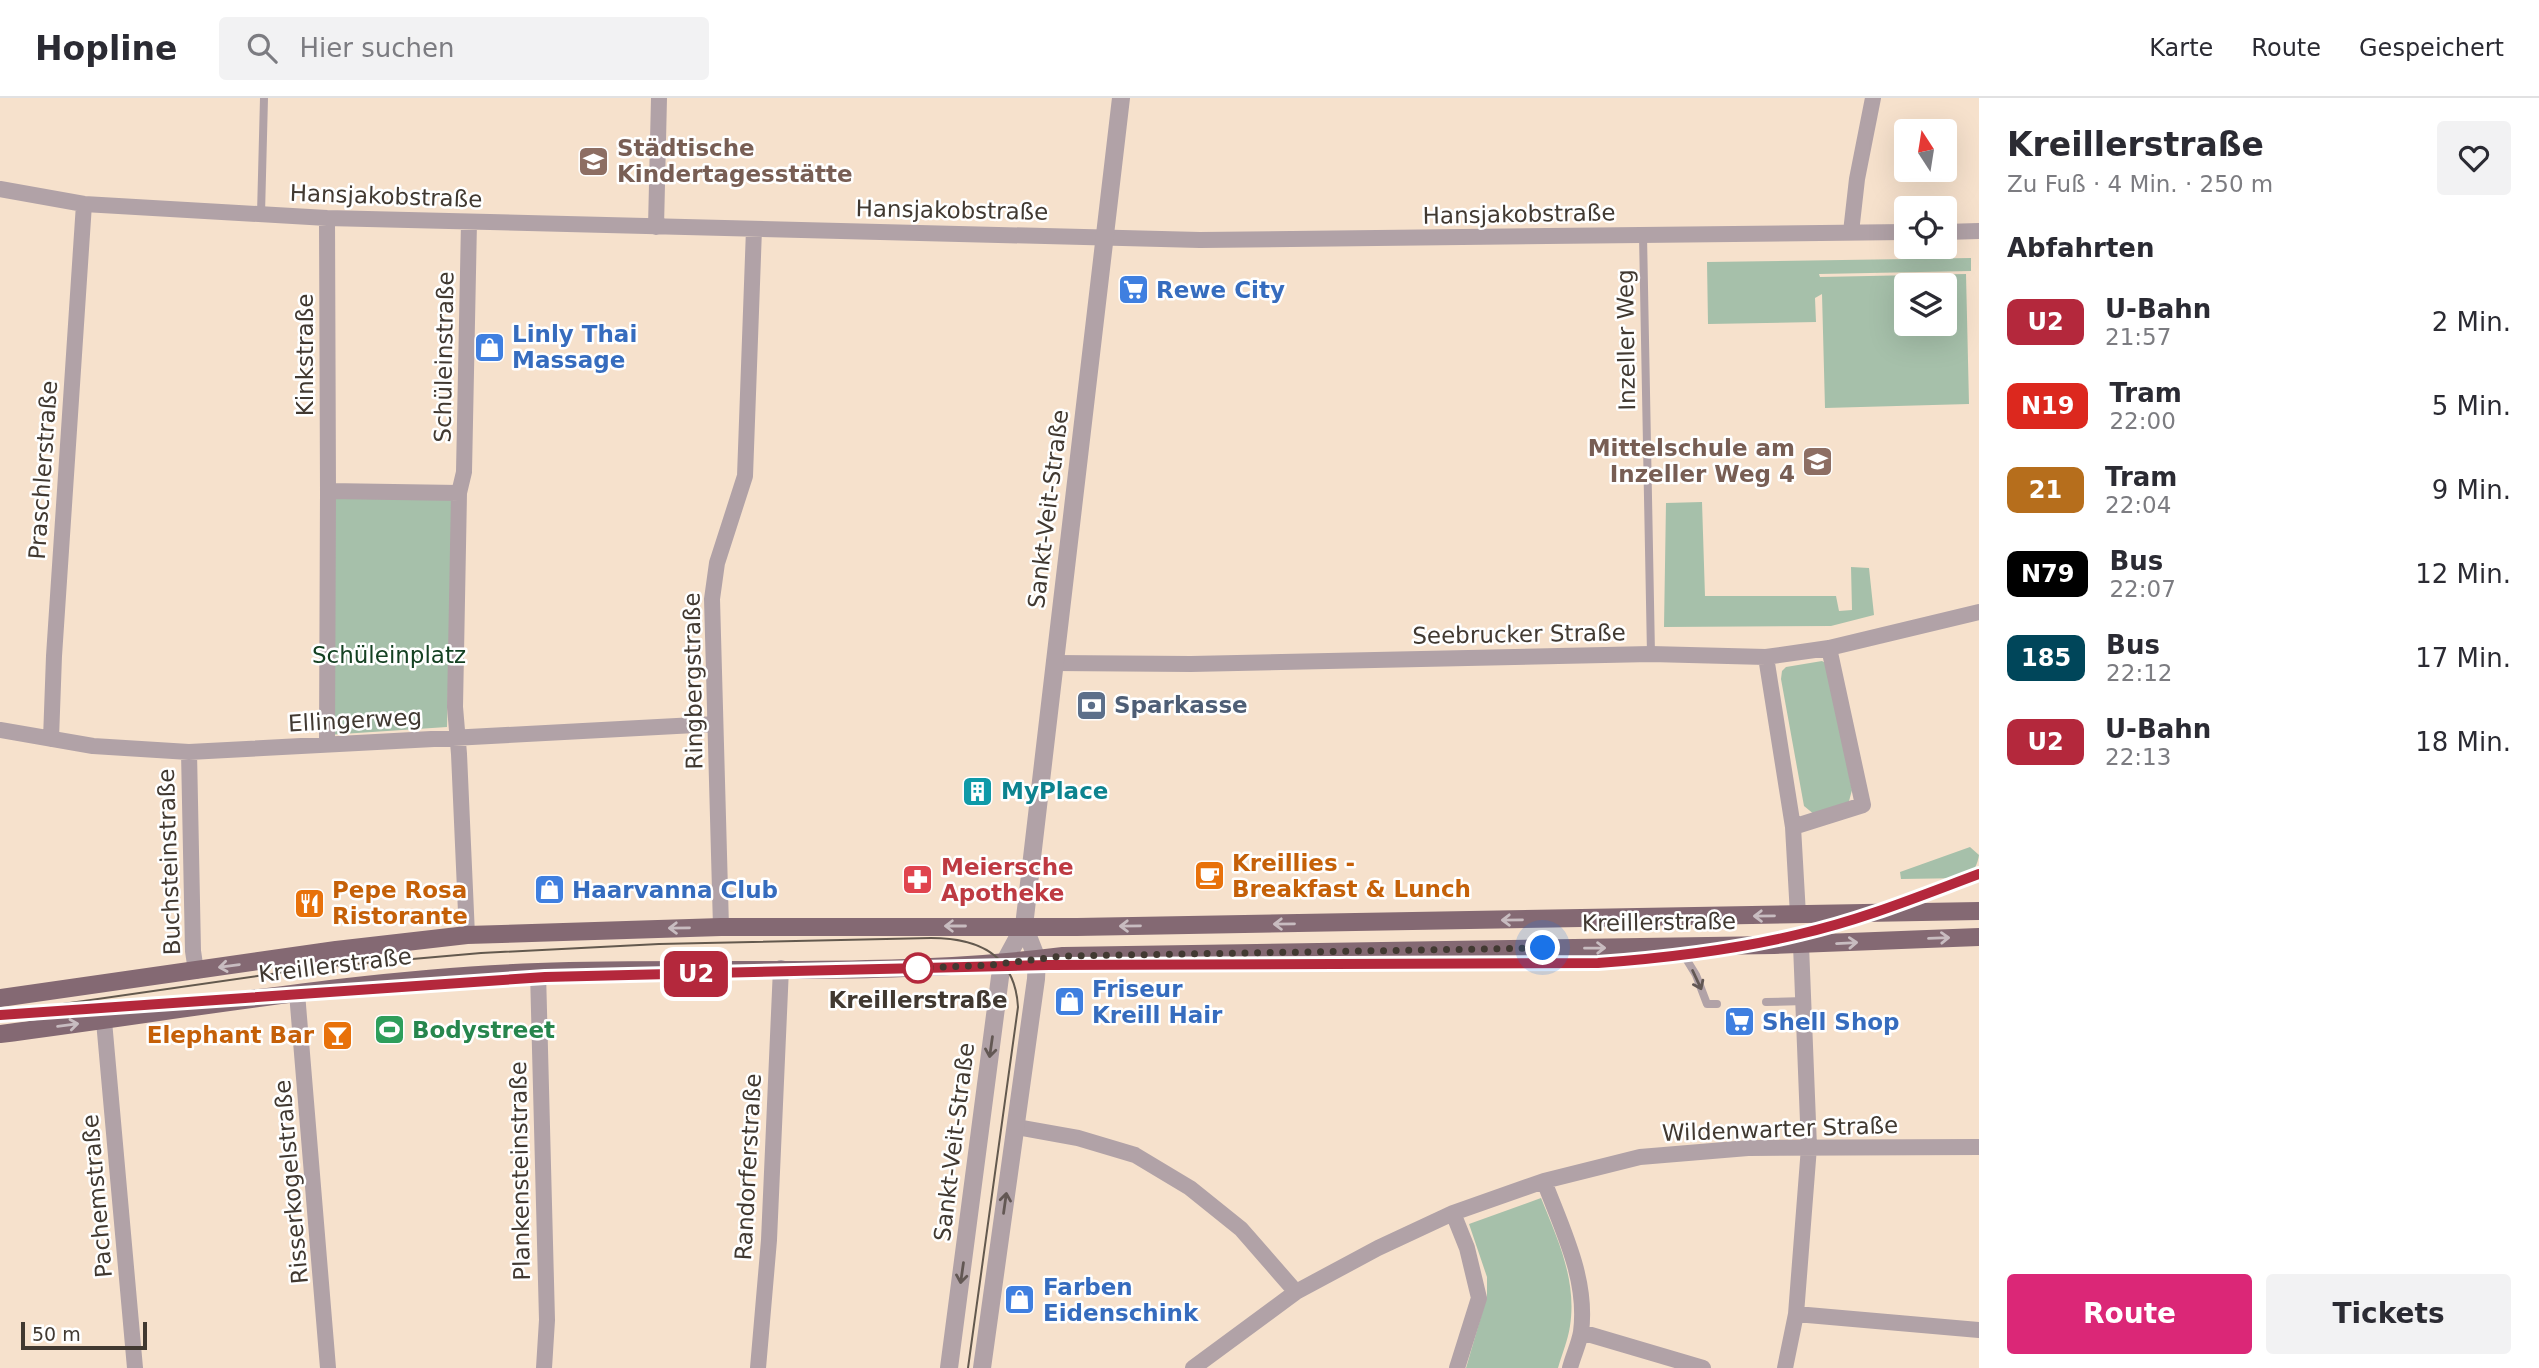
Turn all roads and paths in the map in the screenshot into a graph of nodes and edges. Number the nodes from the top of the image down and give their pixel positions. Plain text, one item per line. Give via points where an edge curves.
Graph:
1 (264, 98) edge
2 (659, 98) edge
3 (1121, 98) edge
4 (1872, 98) edge
5 (0, 189) edge
6 (84, 204) junction
7 (261, 215) junction
8 (327, 218) junction
9 (469, 222) junction
10 (656, 227) junction
11 (754, 229) junction
12 (1979, 231) edge
13 (1851, 232) junction
14 (1894, 232) edge
15 (1957, 232) edge
16 (1643, 235) junction
17 (1104, 237) junction
18 (328, 491) junction
19 (459, 492) junction
20 (1979, 612) edge
21 (1829, 648) junction
22 (1651, 654) junction
23 (1766, 657) junction
24 (1054, 663) junction
25 (715, 723) junction
26 (0, 730) edge
27 (457, 737) junction
28 (51, 739) junction
29 (327, 744) junction
30 (189, 752) junction
31 (1793, 827) junction
32 (1979, 910) edge
33 (1798, 915) junction
34 (1024, 926) junction
35 (721, 927) junction
36 (467, 935) junction
37 (1979, 937) edge
38 (1801, 945) junction
39 (1682, 947) junction
40 (1037, 959) junction
41 (1004, 963) junction
42 (781, 968) junction
43 (196, 971) junction
44 (538, 972) junction
45 (298, 993) junction
46 (0, 998) edge
47 (1805, 1001) junction
48 (1766, 1002) dead end
49 (1717, 1003) dead end
50 (104, 1021) junction
51 (0, 1034) edge
52 (1016, 1127) junction
53 (1809, 1147) junction
54 (1979, 1147) edge
55 (1544, 1181) junction
56 (1453, 1213) junction
57 (1296, 1292) junction
58 (1796, 1314) junction
59 (1979, 1330) edge
60 (1581, 1332) junction
61 (135, 1368) edge
62 (328, 1368) edge
63 (544, 1368) edge
64 (758, 1368) edge
65 (949, 1368) edge
66 (982, 1368) edge
67 (1193, 1368) edge
68 (1457, 1368) edge
69 (1570, 1368) edge
70 (1703, 1368) edge
71 (1785, 1368) edge

1 - 7 lane
2 - 10 street
3 - 17 street, Sankt-Veit-Straße
4 - 13 street
5 - 6 street, Hansjakobstraße
6 - 7 street, Hansjakobstraße
6 - 28 street, Praschlerstraße
7 - 8 street, Hansjakobstraße
8 - 9 street, Hansjakobstraße
8 - 18 street, Kinkstraße
9 - 10 street, Hansjakobstraße
9 - 19 street, Schüleinstraße via 464,472
10 - 11 street, Hansjakobstraße
11 - 17 street, Hansjakobstraße
11 - 25 street, Ringbergstraße via 745,476 717,564 712,599
12 - 15 street
13 - 14 street, Hansjakobstraße
13 - 16 street, Hansjakobstraße
16 - 17 street, Hansjakobstraße
16 - 22 lane, Inzeller Weg
17 - 24 street, Sankt-Veit-Straße
18 - 19 street
18 - 29 street
19 - 27 street
20 - 21 street, Seebrucker Straße
21 - 23 street, Seebrucker Straße
21 - 31 street via 1863,805
22 - 23 street, Seebrucker Straße
22 - 24 street, Seebrucker Straße
23 - 31 street
24 - 34 street, Sankt-Veit-Straße
25 - 27 street, Ellingerweg
25 - 35 street, Ringbergstraße
26 - 28 street, Ellingerweg
27 - 29 street, Ellingerweg
27 - 36 street
28 - 30 street, Ellingerweg
29 - 30 street, Ellingerweg
30 - 43 street, Buchsteinstraße
31 - 33 street
32 - 33 main road, Kreillerstraße
33 -> 34 main road, Kreillerstraße
34 -> 35 main road, Kreillerstraße
34 - 40 street, Sankt-Veit-Straße
34 - 41 street, Sankt-Veit-Straße
35 -> 36 main road, Kreillerstraße
36 -> 43 main road, Kreillerstraße
38 -> 37 main road, Kreillerstraße
38 - 39 main road, Kreillerstraße
38 - 47 street
40 -> 39 main road, Kreillerstraße
39 -> 49 lane via 1707,1004
40 - 41 main road, Kreillerstraße
40 - 52 street, Sankt-Veit-Straße
41 - 42 main road, Kreillerstraße
41 -> 65 street, Sankt-Veit-Straße
42 - 44 main road, Kreillerstraße
42 - 64 street, Randorferstraße via 769,1240
43 - 46 main road, Kreillerstraße
44 - 45 main road, Kreillerstraße
44 - 63 street, Plankensteinstraße via 547,1320
45 - 50 main road, Kreillerstraße
45 - 62 street, Risserkogelstraße
47 - 48 lane
47 - 53 street
51 -> 50 main road, Kreillerstraße
50 - 61 street, Pachemstraße
52 - 57 street via 1078,1138 1146,1161 1190,1188 1241,1229
66 -> 52 street, Sankt-Veit-Straße
53 - 54 street, Wildenwarter Straße
53 - 55 street, Wildenwarter Straße via 1640,1157
53 - 58 street
55 - 56 street, Wildenwarter Straße
55 - 60 street via 1581,1289
56 - 57 street, Wildenwarter Straße
56 - 68 street via 1468,1248 1479,1298
57 - 67 street, Wildenwarter Straße
58 - 59 street
58 - 71 street
60 - 69 street
60 - 70 street

